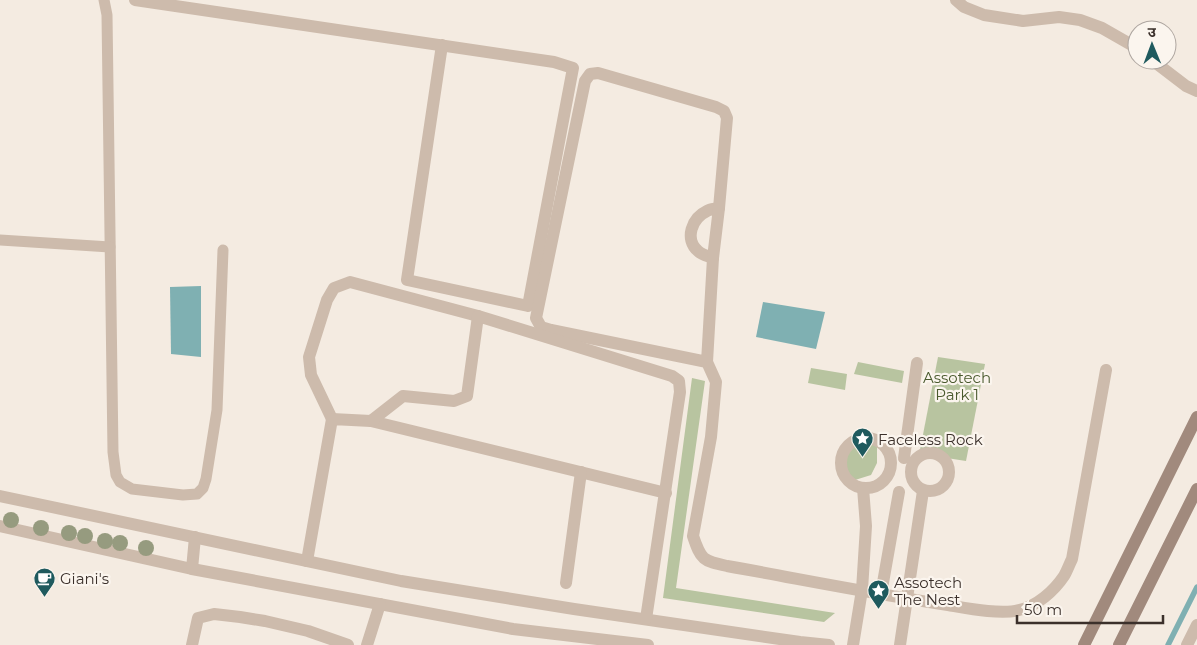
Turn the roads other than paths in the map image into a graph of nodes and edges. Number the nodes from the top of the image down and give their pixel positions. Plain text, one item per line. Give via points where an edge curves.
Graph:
1 (104, 0) edge
2 (135, 0) edge
3 (956, 0) edge
4 (1127, 42) edge
5 (442, 45) junction
6 (1165, 70) edge
7 (1197, 91) edge
8 (718, 208) junction
9 (0, 240) edge
10 (110, 247) junction
11 (223, 250) dead end
12 (712, 258) junction
13 (478, 316) junction
14 (707, 362) junction
15 (918, 363) dead end
16 (1106, 370) dead end
17 (1197, 417) edge
18 (332, 419) junction
19 (371, 421) junction
20 (890, 456) junction
21 (910, 458) junction
22 (580, 472) junction
23 (863, 488) junction
24 (1197, 489) edge
25 (923, 491) junction
26 (900, 492) dead end
27 (666, 493) junction
28 (0, 496) edge
29 (0, 526) edge
30 (194, 537) junction
31 (307, 561) junction
32 (192, 570) junction
33 (566, 583) dead end
34 (862, 590) junction
35 (881, 594) junction
36 (906, 599) junction
37 (380, 604) junction
38 (646, 619) junction
39 (1197, 625) edge
40 (328, 642) edge
41 (192, 645) edge
42 (348, 645) edge
43 (367, 645) edge
44 (648, 645) edge
45 (825, 645) edge
46 (829, 645) edge
47 (853, 645) edge
48 (900, 645) edge
49 (1084, 645) edge
50 (1118, 645) edge
51 (1186, 645) edge

1 - 10 lane via 107,15
2 - 5 street
3 - 4 street via 964,7 984,14 1023,21 1080,20
5 - 5 street via 574,68 528,306 407,280
6 - 7 street
8 - 12 street
8 - 12 street via 707,210 691,228 692,245 699,253
8 - 14 street via 727,118 724,111 598,73 590,74 536,318 541,327 551,330
9 - 10 lane
10 - 11 lane via 116,475 120,482 132,489 183,496 197,494 206,478 217,410
12 - 14 street
13 - 18 street via 350,282 334,288 309,357 311,375
13 - 19 street via 467,396 454,401 403,396
13 - 27 street via 672,376 679,381
14 - 34 street via 716,382 711,437 693,536 704,560
15 - 21 street
16 - 36 street via 1072,559 1054,588 1019,611
17 - 49 street
18 - 19 street
18 - 31 street
19 - 22 street
20 - 21 street
20 - 23 street via 891,464 885,479
20 - 23 street via 886,448 873,438 864,437 849,443 840,466 848,481
21 - 25 street via 913,483
21 - 25 street via 934,453 948,465 950,471 946,484 935,491
22 - 27 street
22 - 33 street
23 - 34 street via 866,526
24 - 50 street
25 - 36 street
26 - 35 street
27 - 38 street
28 - 30 street
29 - 32 street
30 - 31 street
30 - 32 street
31 - 38 street via 401,581
32 - 37 street
34 - 35 street
34 - 47 street
35 - 36 street
36 - 48 street
37 - 43 street
37 - 44 street via 513,629
38 - 45 street
39 - 51 street
40 - 41 street via 308,631 240,616 214,614 198,618
40 - 42 street
45 - 46 street

